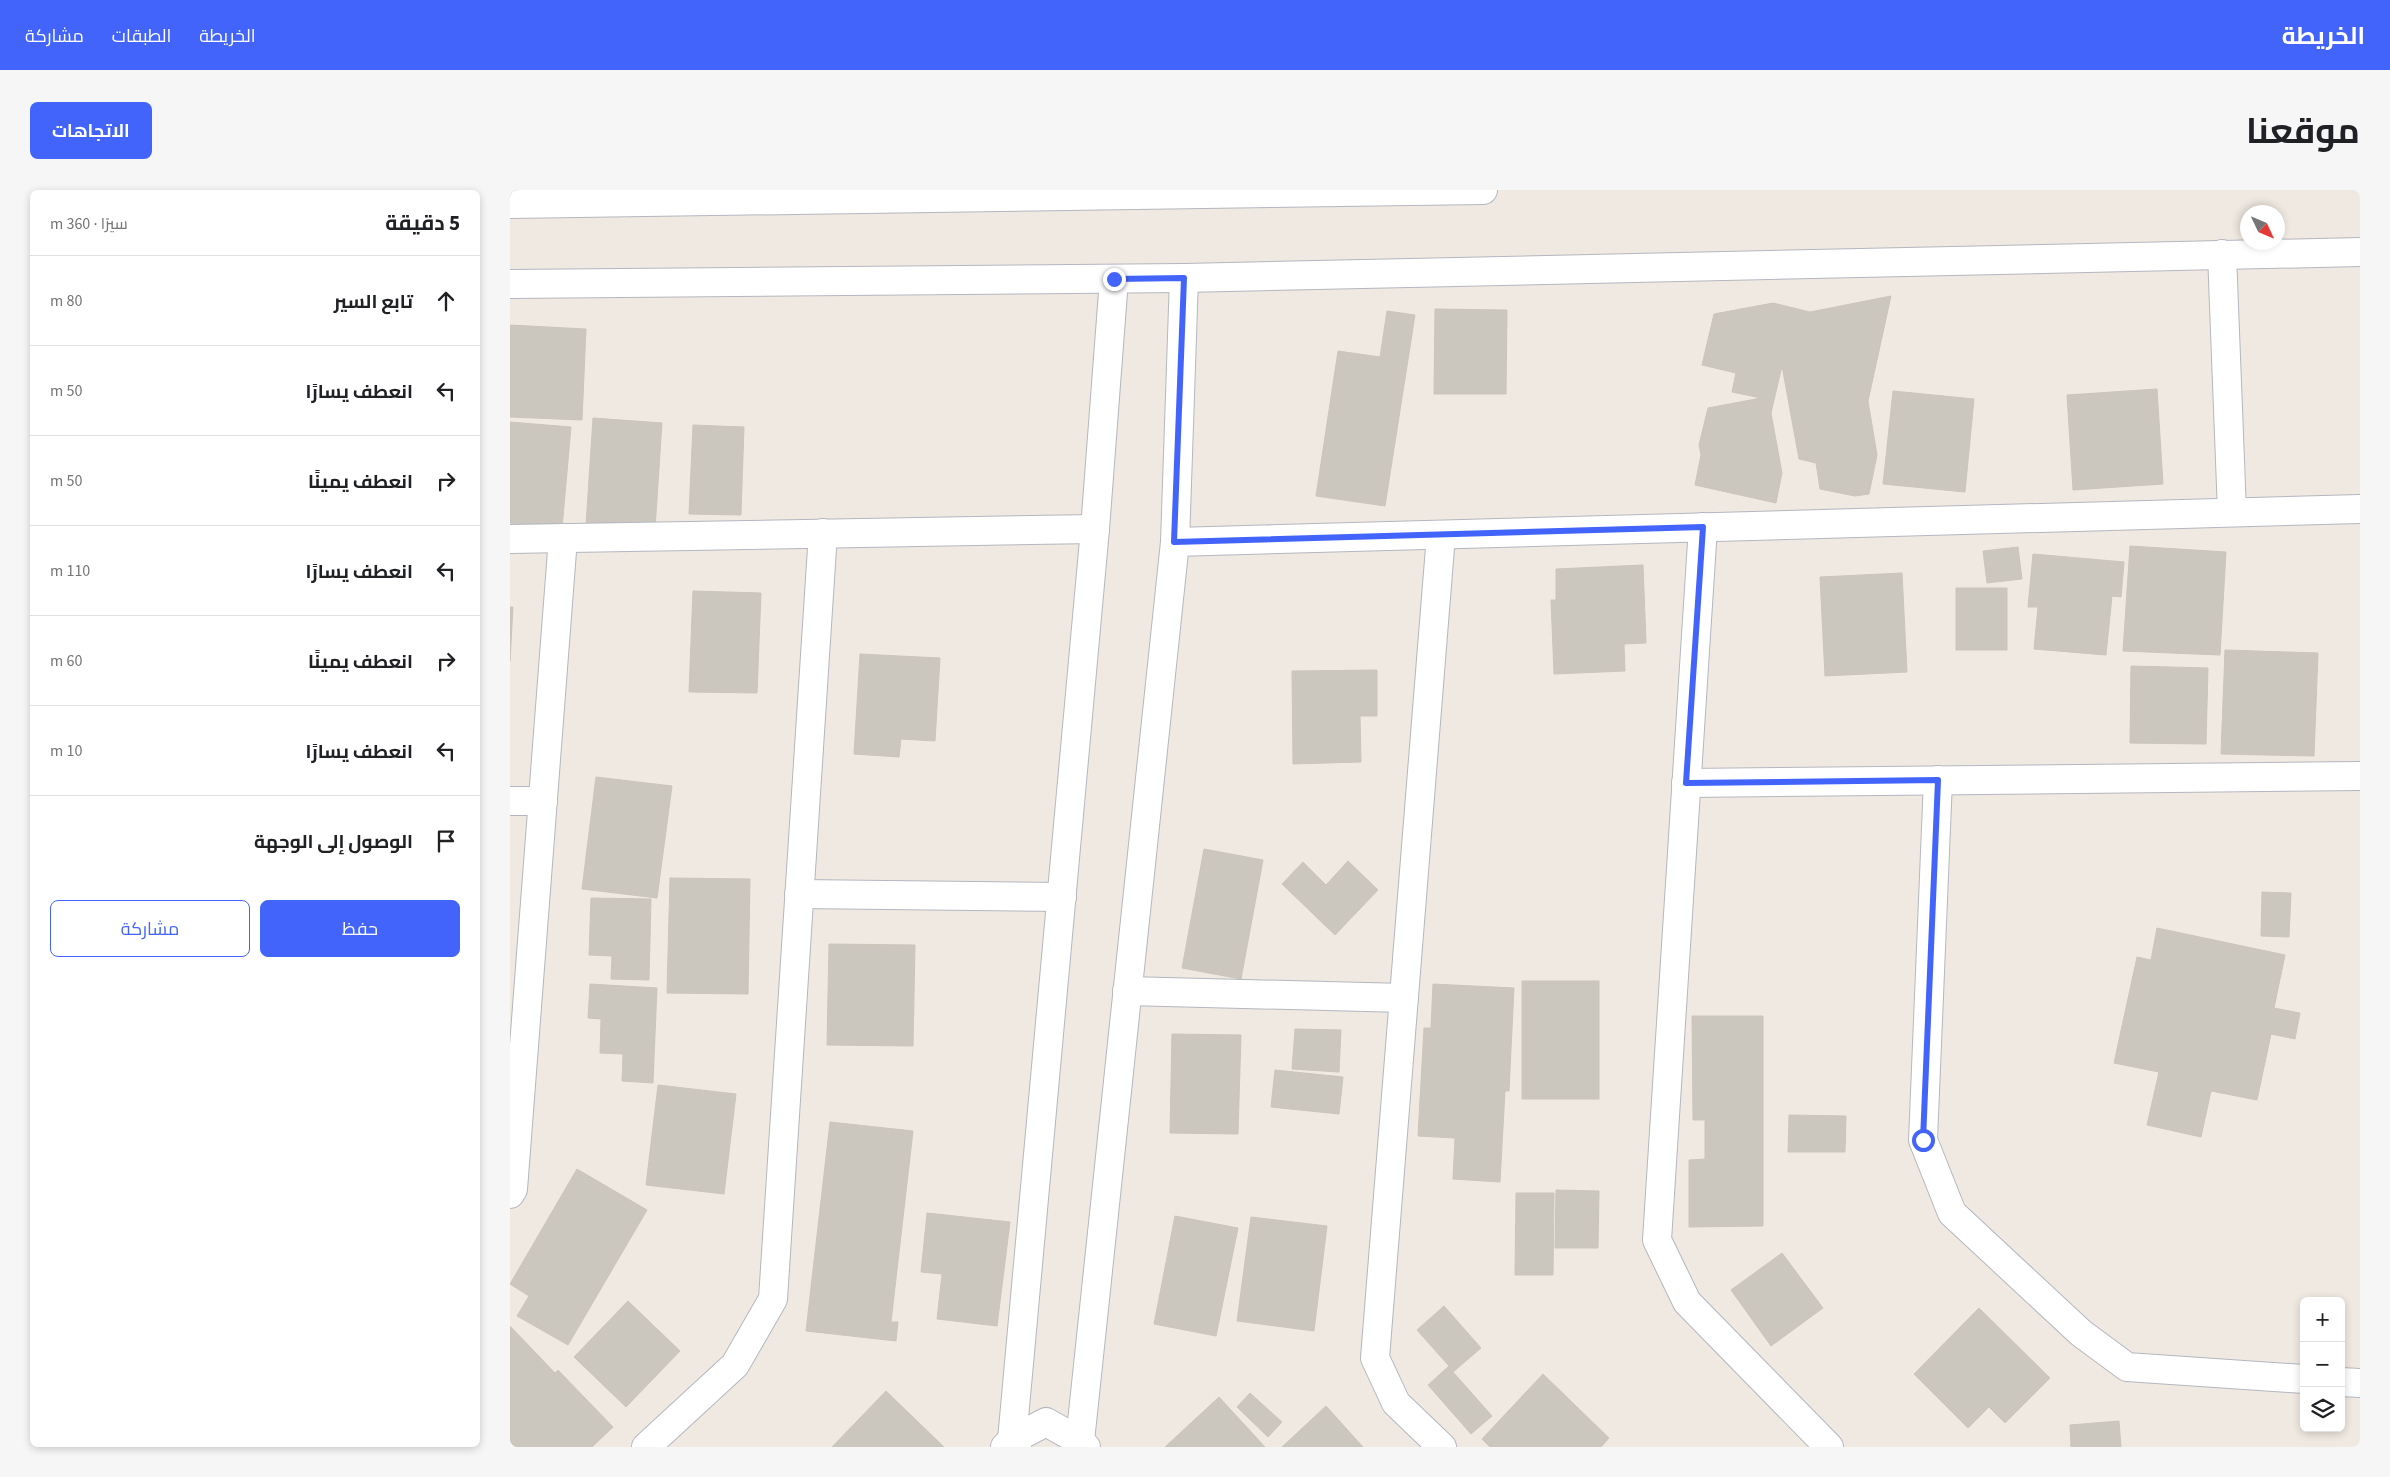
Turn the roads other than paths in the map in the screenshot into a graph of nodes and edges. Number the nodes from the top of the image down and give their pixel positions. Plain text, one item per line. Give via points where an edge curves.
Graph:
1 (1483, 190) edge
2 (510, 204) edge
3 (2360, 252) edge
4 (2222, 254) junction
5 (1184, 278) junction
6 (1114, 279) junction
7 (510, 284) edge
8 (2360, 509) edge
9 (2232, 512) junction
10 (1703, 527) junction
11 (1095, 529) junction
12 (823, 533) junction
13 (1441, 535) junction
14 (563, 538) junction
15 (510, 539) edge
16 (1174, 542) junction
17 (2360, 776) edge
18 (1938, 780) junction
19 (1686, 783) junction
20 (510, 801) edge
21 (543, 801) junction
22 (799, 894) junction
23 (1062, 897) junction
24 (1127, 991) junction
25 (1404, 998) junction
26 (510, 1194) edge
27 (2300, 1379) edge
28 (2345, 1382) edge
29 (2360, 1383) edge
30 (1011, 1445) edge
31 (1081, 1445) edge
32 (646, 1447) edge
33 (1442, 1447) edge
34 (1829, 1447) edge

1 - 2 street
3 - 4 street
4 - 5 street
4 - 9 street
5 - 6 street
5 - 16 street
6 - 7 street
6 - 11 street
8 - 9 street
9 - 10 street
10 - 13 street
10 - 19 street
11 - 12 street
11 - 23 street
12 - 14 street
12 - 22 street
13 - 16 street
13 - 25 street
14 - 15 street
14 - 21 street
16 - 24 street
17 - 18 street
18 - 19 street
18 - 27 street via 1923,1140 1952,1213 2081,1333 2127,1367
19 - 34 street via 1657,1240 1687,1302
20 - 21 street
21 - 26 street via 514,1179
22 - 23 street
22 - 32 street via 773,1300 735,1365
23 - 30 street
24 - 25 street
24 - 31 street
25 - 33 street via 1375,1358 1396,1403
28 - 29 street
30 - 31 street via 1046,1422

